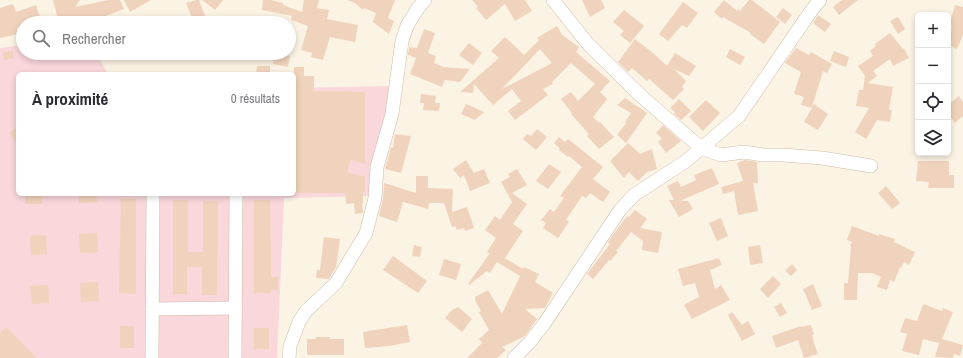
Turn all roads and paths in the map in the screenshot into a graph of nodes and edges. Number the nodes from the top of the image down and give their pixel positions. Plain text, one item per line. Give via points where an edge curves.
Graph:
1 (425, 0) edge
2 (553, 0) edge
3 (820, 0) edge
4 (701, 148) junction
5 (871, 166) dead end
6 (153, 196) edge
7 (236, 196) edge
8 (235, 308) junction
9 (152, 309) junction
10 (152, 358) edge
11 (235, 358) edge
12 (289, 358) edge
13 (514, 358) edge

1 - 12 street via 407,26 402,42 392,114 377,167 375,198 366,233 336,283 306,311 299,322 290,346
2 - 4 street via 588,44 640,96
3 - 4 street via 739,116
4 - 5 street via 720,155 744,152 822,158
4 - 13 street via 686,161 634,195 620,210 544,324
6 - 9 street
7 - 8 street
8 - 9 street
8 - 11 street
9 - 10 street

